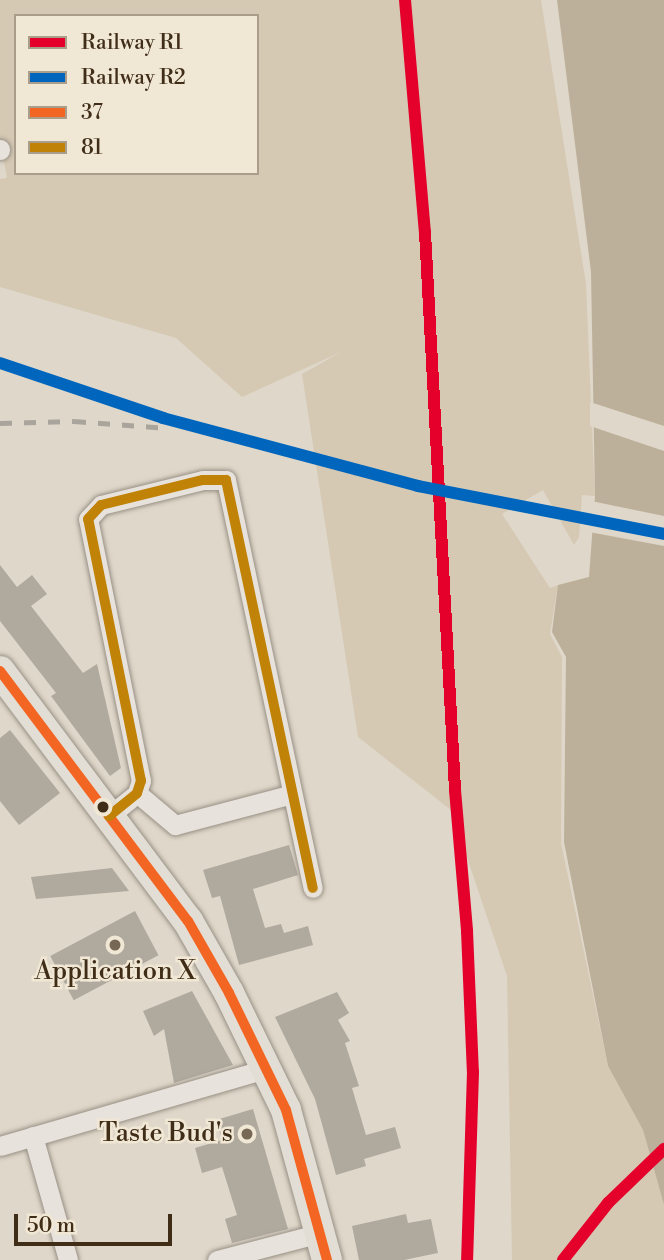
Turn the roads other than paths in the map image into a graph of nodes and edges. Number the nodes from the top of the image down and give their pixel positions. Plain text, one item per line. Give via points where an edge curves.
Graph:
1 (0, 671) edge
2 (137, 793) junction
3 (292, 794) junction
4 (109, 816) junction
5 (313, 888) dead end
6 (268, 1068) junction
7 (33, 1136) junction
8 (0, 1146) edge
9 (324, 1246) edge
10 (68, 1260) edge
11 (217, 1260) edge

1 - 4 main road
2 - 3 street via 175,825
2 - 3 street via 138,764 88,519 101,505 203,480 226,480
2 - 4 street
3 - 5 street
4 - 6 main road via 188,921
6 - 7 street
6 - 9 main road via 285,1110
7 - 8 street
7 - 10 street
9 - 11 street

